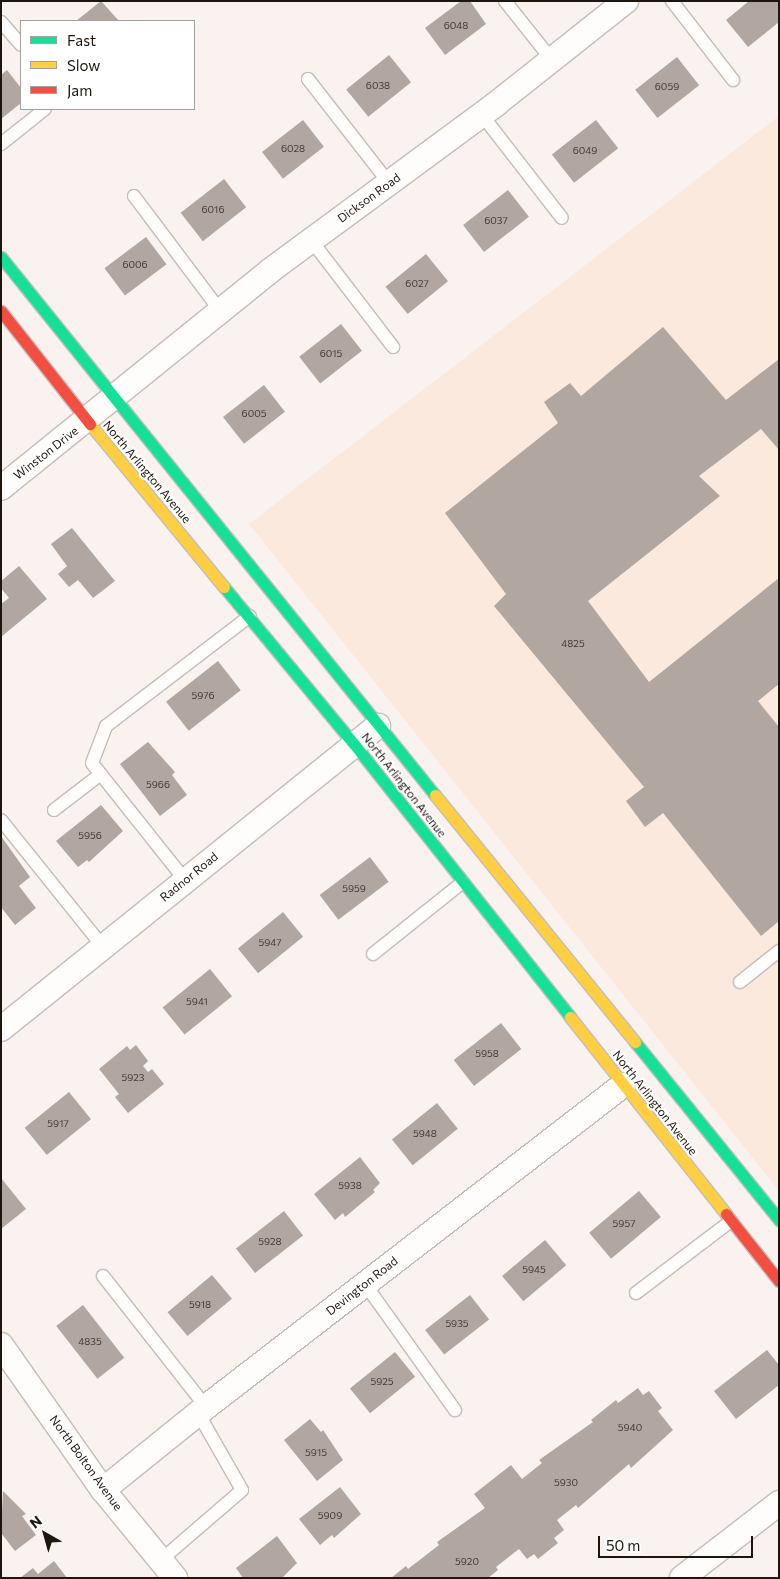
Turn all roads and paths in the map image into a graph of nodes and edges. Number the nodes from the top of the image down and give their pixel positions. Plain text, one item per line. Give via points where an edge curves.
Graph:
1 (505, 1) edge
2 (626, 1) edge
3 (672, 1) edge
4 (1, 22) edge
5 (20, 44) edge
6 (552, 60) junction
7 (308, 79) dead end
8 (733, 80) dead end
9 (44, 110) edge
10 (482, 114) junction
11 (1, 144) edge
12 (390, 183) junction
13 (134, 196) dead end
14 (562, 218) dead end
15 (311, 240) junction
16 (1, 257) edge
17 (1, 312) edge
18 (221, 312) junction
19 (393, 347) dead end
20 (115, 400) junction
21 (87, 421) junction
22 (1, 488) edge
23 (250, 616) junction
24 (378, 726) junction
25 (354, 744) junction
26 (101, 774) junction
27 (54, 810) dead end
28 (1, 820) edge
29 (186, 880) junction
30 (463, 882) junction
31 (104, 947) junction
32 (779, 951) edge
33 (373, 954) dead end
34 (740, 982) dead end
35 (1, 1029) edge
36 (623, 1085) junction
37 (779, 1220) edge
38 (731, 1221) junction
39 (103, 1276) dead end
40 (779, 1282) edge
41 (365, 1284) junction
42 (636, 1293) dead end
43 (1, 1345) edge
44 (202, 1410) junction
45 (455, 1410) dead end
46 (103, 1490) junction
47 (779, 1503) edge
48 (166, 1571) edge
49 (682, 1578) edge

1 - 6 lane
2 - 6 street, Dickson Road
3 - 8 lane
4 - 5 lane
6 - 10 street, Dickson Road
7 - 12 lane
9 - 11 lane
10 - 12 street, Dickson Road
10 - 14 lane
12 - 15 street, Dickson Road
13 - 18 lane
15 - 18 street, Dickson Road
15 - 19 lane
16 - 20 main road, North Arlington Avenue
17 - 21 main road, North Arlington Avenue
18 - 20 street, Dickson Road
20 - 21 street, Winston Drive
20 - 24 main road, North Arlington Avenue
21 - 22 street, Winston Drive
21 - 23 main road, North Arlington Avenue
23 - 25 main road, North Arlington Avenue
23 - 26 lane via 106,726 92,763
24 - 25 street, Radnor Road
24 - 37 main road, North Arlington Avenue
25 - 29 street, Radnor Road
25 - 30 main road, North Arlington Avenue
26 - 27 lane
26 - 29 lane
28 - 31 lane
29 - 31 street, Radnor Road
30 - 33 lane
30 - 36 main road, North Arlington Avenue
31 - 35 street, Radnor Road
32 - 34 lane
36 - 38 main road, North Arlington Avenue
36 - 41 street, Devington Road
38 - 40 main road, North Arlington Avenue
38 - 42 lane
39 - 44 lane
41 - 44 street, Devington Road
41 - 45 lane
43 - 46 street, North Bolton Avenue
44 - 46 street, Devington Road
44 - 48 lane via 242,1490
46 - 48 street, North Bolton Avenue
47 - 49 street

